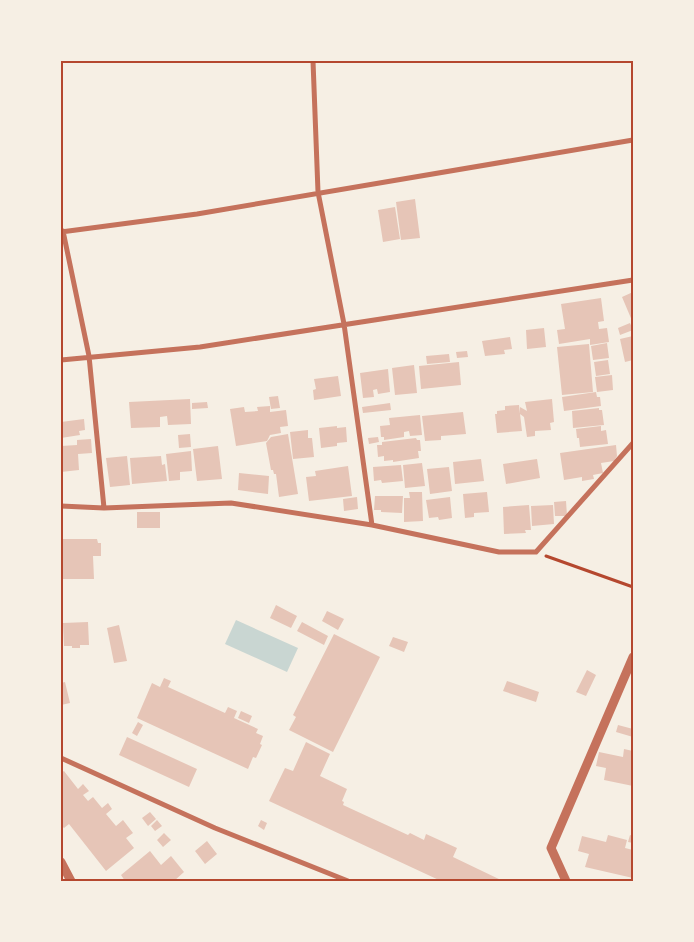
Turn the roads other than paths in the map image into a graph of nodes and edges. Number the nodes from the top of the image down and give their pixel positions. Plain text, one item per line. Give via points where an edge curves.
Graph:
1 (313, 61) edge
2 (633, 140) edge
3 (318, 192) junction
4 (62, 232) edge
5 (633, 280) edge
6 (344, 324) junction
7 (89, 356) junction
8 (61, 360) edge
9 (633, 443) edge
10 (61, 506) edge
11 (104, 508) junction
12 (372, 525) junction
13 (633, 657) edge
14 (61, 758) edge
15 (61, 862) edge
16 (563, 880) edge
17 (71, 881) edge
18 (348, 881) edge

1 - 3 street
2 - 3 street
3 - 4 street via 197,214
3 - 6 street
4 - 7 street
5 - 6 street
6 - 7 street via 200,347
6 - 12 street
7 - 8 street
7 - 11 street
9 - 12 street via 536,552 499,552
10 - 11 street
11 - 12 street via 231,503
13 - 16 street via 551,848
14 - 18 street via 215,828
15 - 17 street

